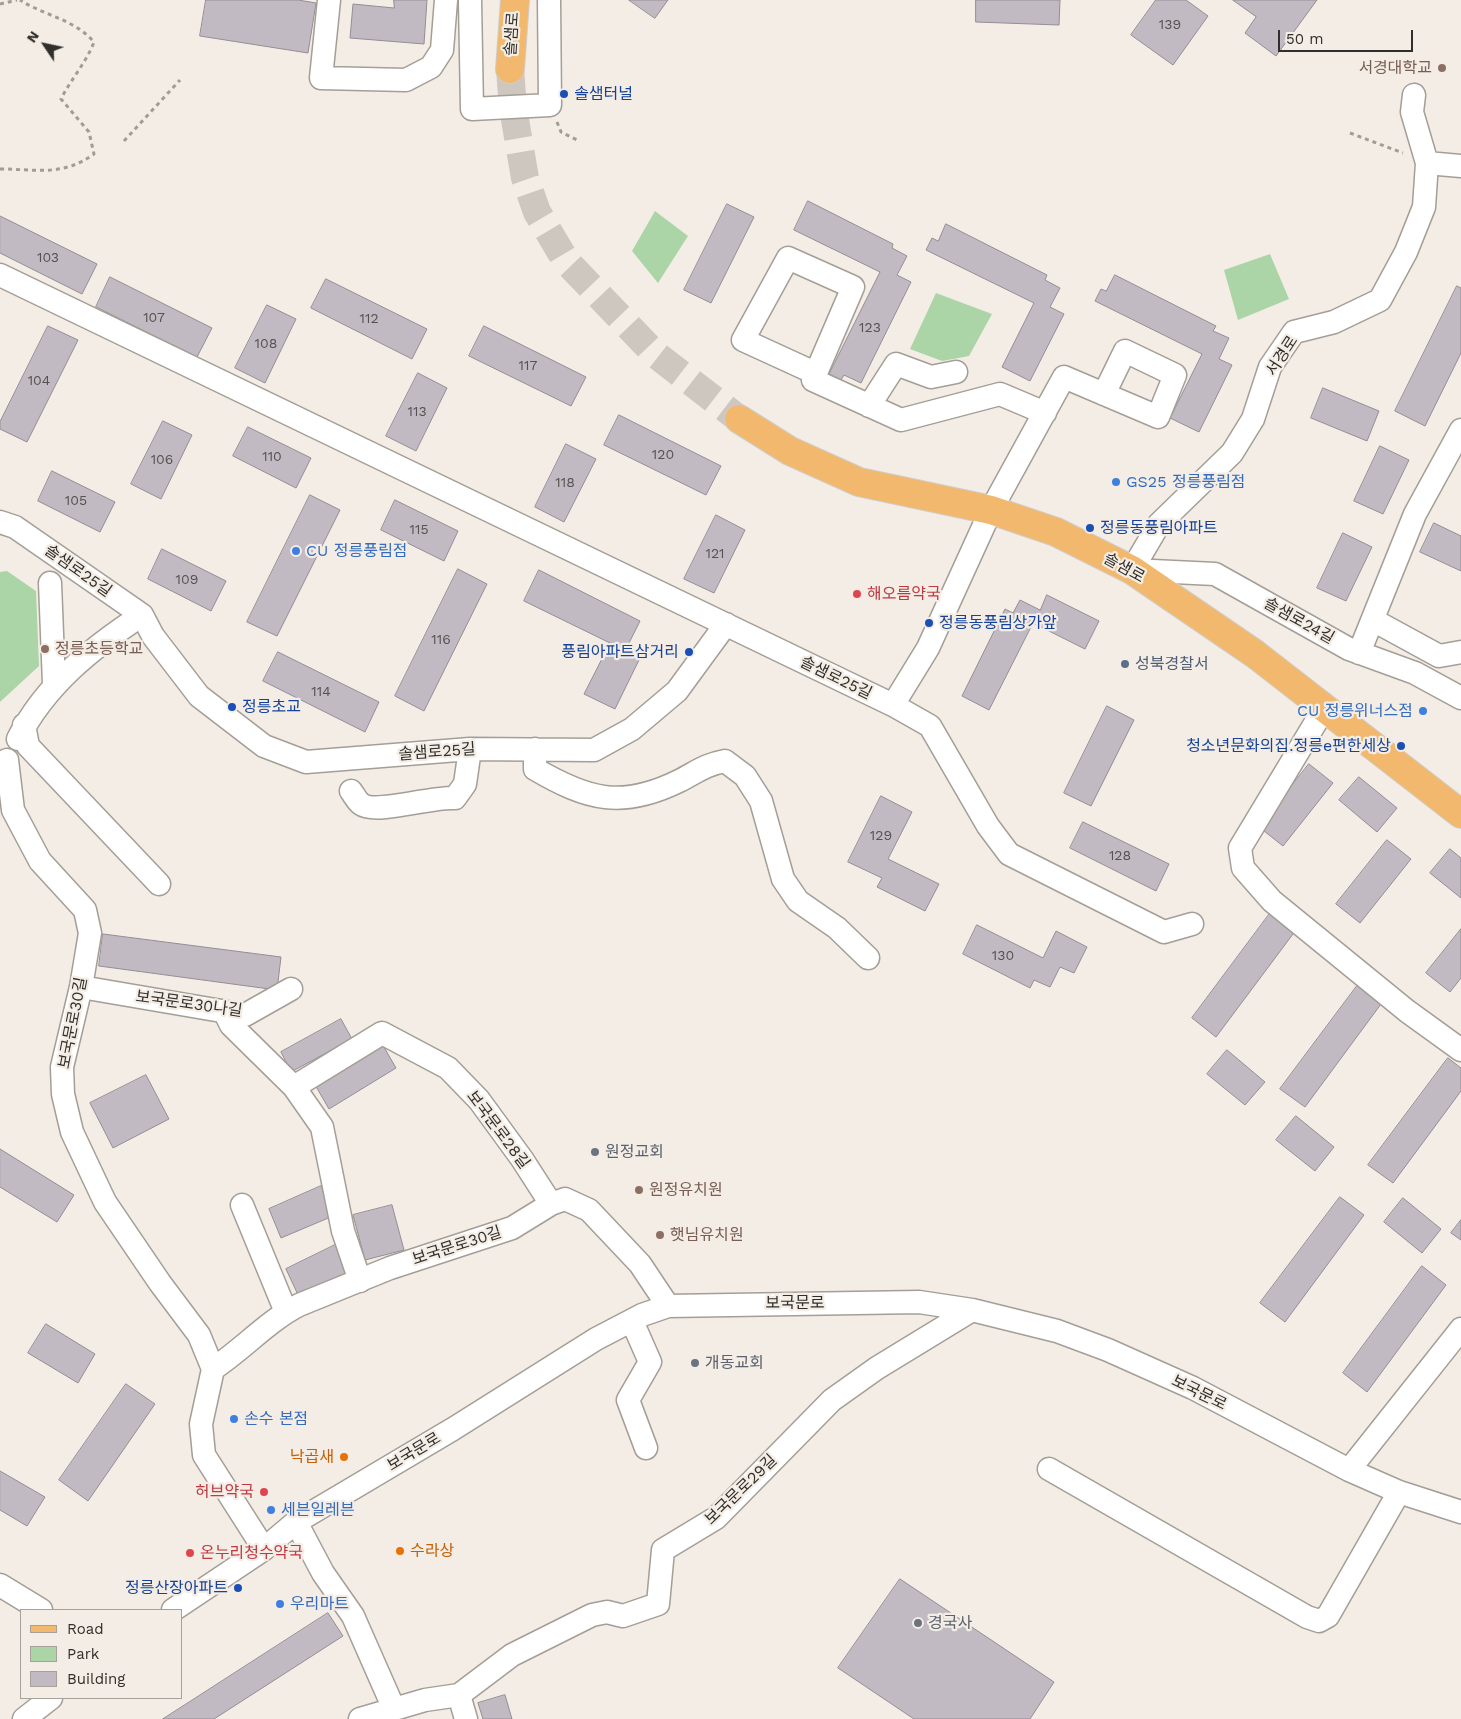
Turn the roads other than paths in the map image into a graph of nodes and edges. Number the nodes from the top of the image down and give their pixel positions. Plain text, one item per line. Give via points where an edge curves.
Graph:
1 (329, 0) edge
2 (446, 0) edge
3 (470, 0) edge
4 (515, 0) edge
5 (549, 0) edge
6 (510, 69) tunnel mouth
7 (1414, 95) dead end
8 (1427, 163) junction
9 (1461, 166) edge
10 (0, 275) edge
11 (956, 372) dead end
12 (815, 374) junction
13 (1104, 394) dead end
14 (869, 406) junction
15 (1045, 413) junction
16 (739, 419) tunnel mouth
17 (1461, 430) edge
18 (991, 510) junction
19 (0, 522) edge
20 (1132, 570) junction
21 (50, 583) dead end
22 (142, 615) junction
23 (1373, 620) junction
24 (726, 624) junction
25 (1461, 652) edge
26 (1359, 653) junction
27 (54, 684) junction
28 (1461, 698) edge
29 (893, 705) junction
30 (1325, 707) junction
31 (24, 725) junction
32 (470, 749) junction
33 (535, 749) junction
34 (4, 762) edge
35 (351, 791) dead end
36 (1461, 814) edge
37 (158, 884) dead end
38 (1192, 924) dead end
39 (868, 958) dead end
40 (81, 987) junction
41 (291, 988) dead end
42 (224, 1011) junction
43 (1461, 1050) edge
44 (294, 1087) junction
45 (551, 1204) junction
46 (242, 1205) dead end
47 (360, 1281) junction
48 (668, 1306) junction
49 (972, 1310) junction
50 (286, 1312) junction
51 (632, 1321) junction
52 (1461, 1329) edge
53 (213, 1369) junction
54 (646, 1448) dead end
55 (1049, 1469) dead end
56 (1349, 1470) junction
57 (1399, 1492) junction
58 (1461, 1512) edge
59 (296, 1522) junction
60 (264, 1549) junction
61 (0, 1585) edge
62 (39, 1609) edge
63 (174, 1609) edge
64 (459, 1695) junction
65 (51, 1699) edge
66 (394, 1709) junction
67 (24, 1719) edge
68 (360, 1719) edge
69 (466, 1719) edge

1 - 2 street via 321,78 406,80 431,67 442,50
3 - 5 street via 472,109 550,105
4 - 6 main road, 솔샘로
7 - 8 street, 서경로 via 1412,112
8 - 9 street
8 - 20 street, 서경로 via 1424,207 1406,252 1380,300 1334,322 1294,332 1270,367 1253,419 1232,453 1159,524
10 - 24 street
11 - 14 street via 931,377 896,364
12 - 12 street via 853,287 788,258 743,340
12 - 14 street via 813,380
13 - 15 street, 솔샘로25길 via 1064,378
14 - 15 street via 901,420 1000,394
15 - 18 street, 솔샘로25길
16 - 18 main road, 솔샘로 via 790,451 859,482
17 - 23 street via 1415,514
18 - 20 main road, 솔샘로 via 1056,532
18 - 29 street, 솔샘로25길 via 928,648
19 - 22 street, 솔샘로25길 via 15,527
20 - 26 street, 솔샘로24길 via 1215,574
20 - 30 main road, 솔샘로 via 1255,654
21 - 27 street
22 - 27 street via 109,637
22 - 32 street, 솔샘로25길 via 153,636 199,696 264,746 306,762
23 - 25 street via 1439,656
23 - 26 street
24 - 29 street, 솔샘로25길
24 - 33 street, 솔샘로25길 via 677,691 632,729 594,750
26 - 28 street, 솔샘로24길 via 1415,673
27 - 31 street
29 - 38 street, 솔샘로25길 via 930,726 988,826 1009,854 1164,932
30 - 36 main road, 솔샘로
30 - 43 street via 1240,848 1242,868 1272,901
31 - 34 street
31 - 37 street via 28,746
32 - 33 street, 솔샘로25길
32 - 35 street via 465,784 455,798 440,797 379,808 361,804
33 - 39 street via 535,769 591,796 633,798 679,781 705,765 725,761 745,776 761,801 783,879 798,901 836,928
34 - 40 street, 보국문로30길 via 13,810 40,861 85,910 90,933
40 - 42 street, 보국문로30나길
40 - 53 street, 보국문로30길 via 62,1067 63,1094 72,1132 105,1202 198,1334
41 - 42 street, 보국문로30나길 via 245,1015
42 - 44 street via 231,1025
44 - 45 street, 보국문로28길 via 382,1034 395,1039 448,1068 484,1108
44 - 47 street via 322,1128 343,1231
45 - 47 street, 보국문로30길 via 512,1228
45 - 48 street via 565,1199 589,1210 640,1264
46 - 50 street
47 - 50 street, 보국문로30길
48 - 49 street, 보국문로 via 920,1302
48 - 51 street, 보국문로
49 - 56 street, 보국문로 via 1057,1331 1108,1350 1193,1388
49 - 64 street, 보국문로29길 via 877,1368 832,1400 716,1518 663,1550 658,1604 623,1616 607,1612 592,1614 512,1655
50 - 53 street, 보국문로30길
51 - 54 street via 650,1362 628,1400
51 - 59 street, 보국문로 via 596,1339
52 - 56 street
53 - 60 street via 201,1424 204,1455
55 - 57 street via 1319,1621 1328,1616
56 - 57 street, 보국문로
57 - 58 street, 보국문로
59 - 60 street, 보국문로
59 - 66 street via 323,1572 354,1616
60 - 63 street, 보국문로
61 - 62 street
64 - 66 street, 보국문로29길
64 - 69 street
65 - 67 street
66 - 68 street, 보국문로29길

